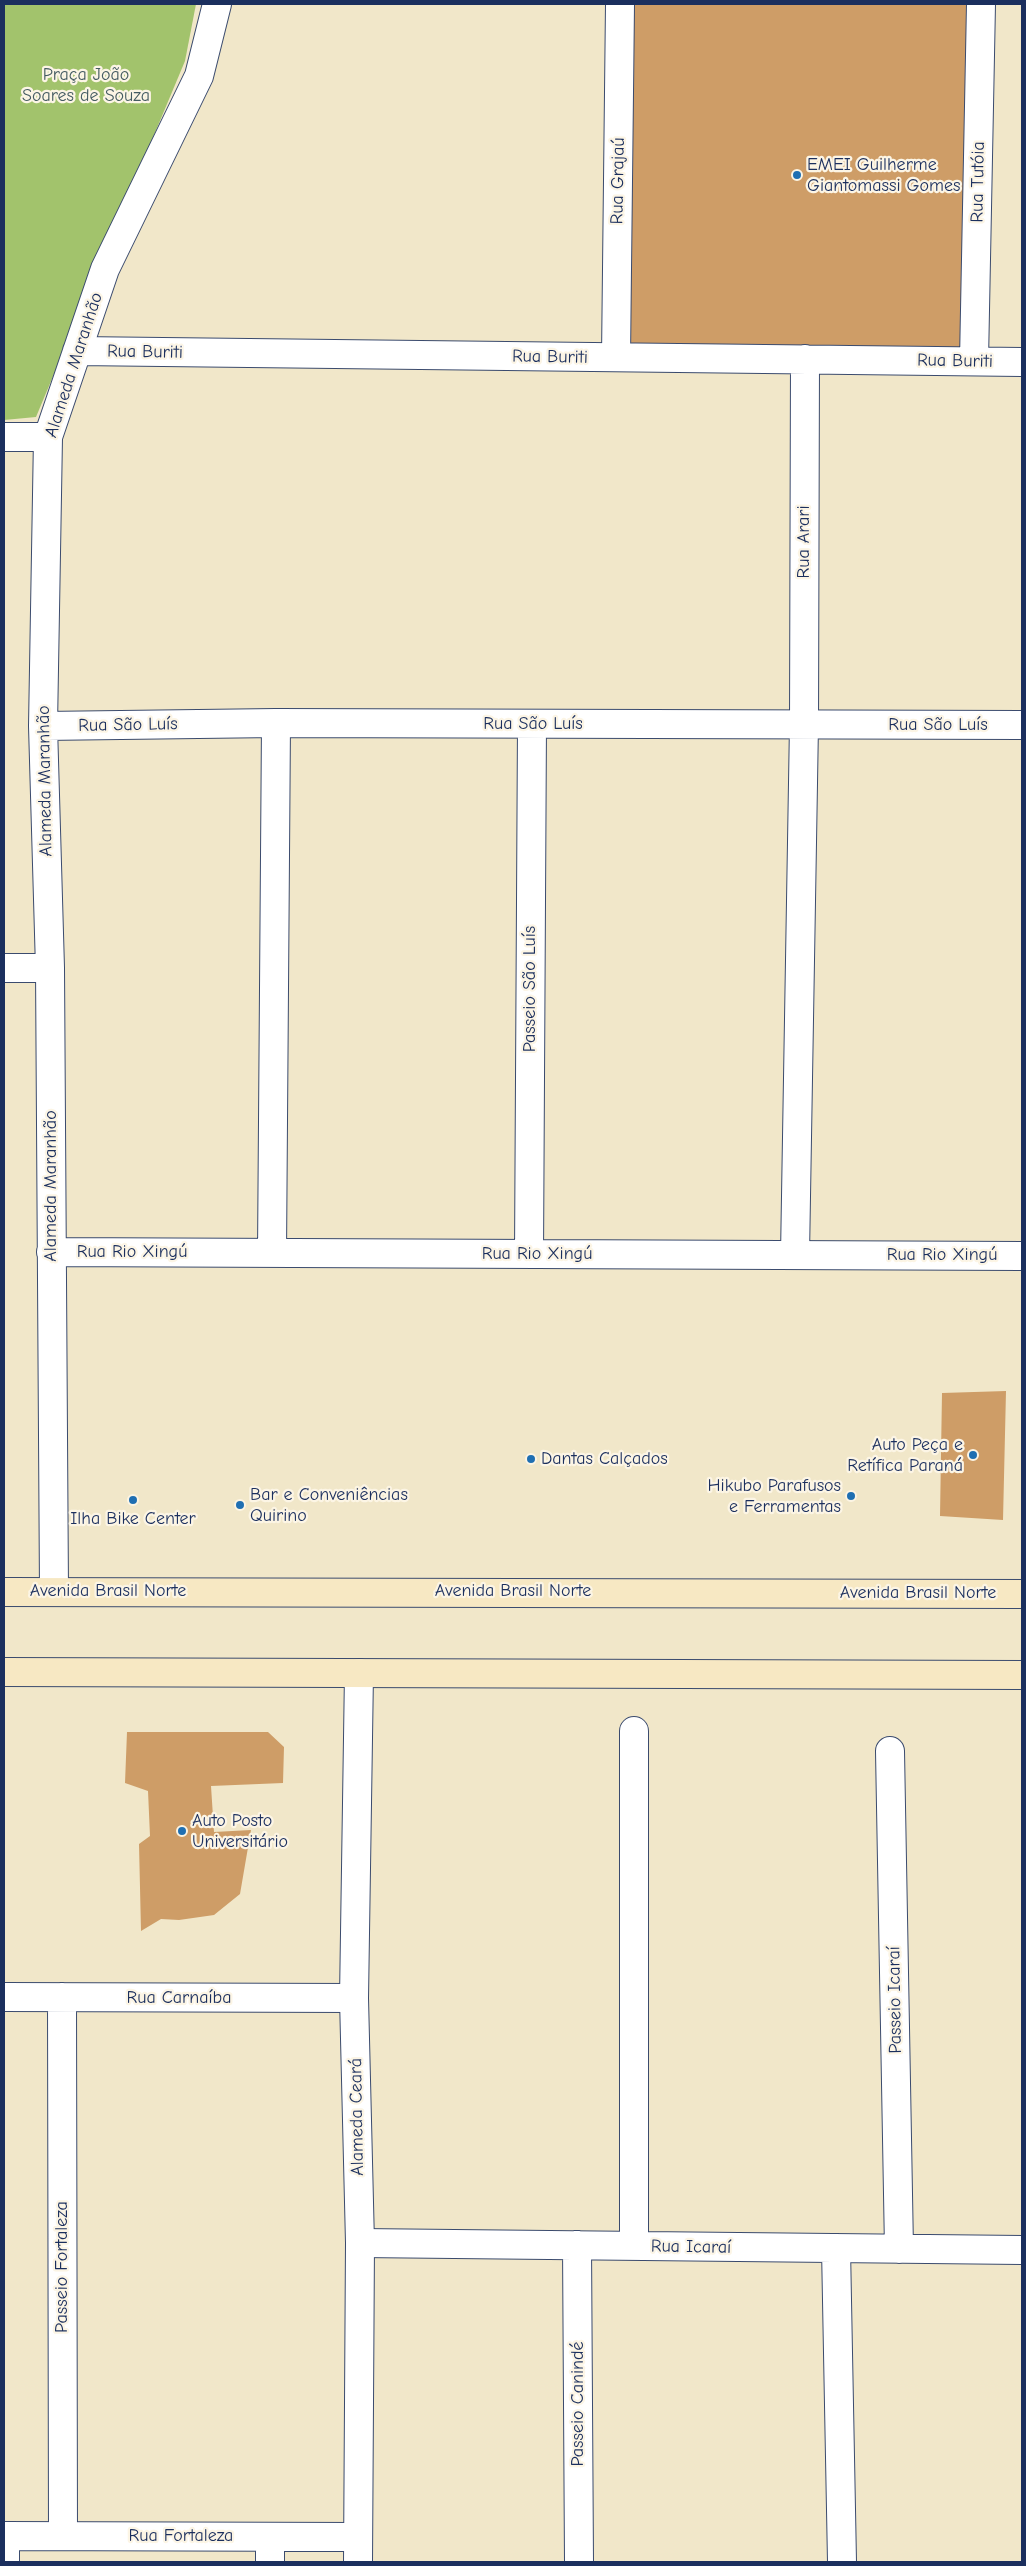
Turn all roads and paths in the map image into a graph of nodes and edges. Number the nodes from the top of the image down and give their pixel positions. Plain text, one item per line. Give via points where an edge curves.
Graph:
1 (217, 4) edge
2 (620, 4) edge
3 (981, 4) edge
4 (77, 351) junction
5 (616, 357) junction
6 (805, 359) junction
7 (974, 361) junction
8 (1022, 362) edge
9 (4, 437) edge
10 (48, 437) junction
11 (276, 723) junction
12 (532, 724) junction
13 (804, 724) junction
14 (1022, 725) edge
15 (43, 726) junction
16 (4, 968) edge
17 (50, 968) junction
18 (52, 1252) junction
19 (272, 1253) junction
20 (529, 1254) junction
21 (795, 1255) junction
22 (1022, 1256) edge
23 (4, 1592) edge
24 (54, 1592) junction
25 (1022, 1594) edge
26 (4, 1672) edge
27 (359, 1673) junction
28 (1022, 1676) edge
29 (634, 1731) dead end
30 (890, 1751) dead end
31 (4, 1997) edge
32 (62, 1997) junction
33 (354, 1998) junction
34 (360, 2243) junction
35 (576, 2245) junction
36 (634, 2246) junction
37 (836, 2248) junction
38 (899, 2249) junction
39 (1022, 2250) edge
40 (63, 2536) junction
41 (4, 2545) edge
42 (270, 2549) edge
43 (358, 2549) edge
44 (579, 2562) edge
45 (842, 2562) edge

1 - 4 street, Alameda Maranhão via 199,76 105,269
2 - 5 street, Rua Grajaú
3 - 7 street, Rua Tutóia
4 - 5 street, Rua Buriti
4 - 10 street, Alameda Maranhão
5 - 6 street, Rua Buriti
6 - 7 street, Rua Buriti
6 - 13 street, Rua Arari
7 - 8 street, Rua Buriti
9 - 10 street
10 - 15 street, Alameda Maranhão
11 - 12 street, Rua São Luís
11 - 15 street, Rua São Luís
11 - 19 street
12 - 13 street, Rua São Luís
12 - 20 street, Passeio São Luís
13 - 14 street, Rua São Luís
13 - 21 street
15 - 17 street, Alameda Maranhão
16 - 17 street
17 - 18 street, Alameda Maranhão
18 - 19 street, Rua Rio Xingú
18 - 24 street, Alameda Maranhão
19 - 20 street, Rua Rio Xingú
20 - 21 street, Rua Rio Xingú
21 - 22 street, Rua Rio Xingú
23 - 24 main road, Avenida Brasil Norte
24 - 25 main road, Avenida Brasil Norte
26 - 27 main road
27 - 28 main road
27 - 33 street, Alameda Ceará
29 - 36 street
30 - 38 street, Passeio Icaraí
31 - 32 street, Rua Carnaíba
32 - 33 street, Rua Carnaíba
32 - 40 street, Passeio Fortaleza
33 - 34 street, Alameda Ceará
34 - 35 street, Rua Icaraí
34 - 43 street, Alameda Ceará
35 - 36 street, Rua Icaraí
35 - 44 street, Passeio Canindé
36 - 37 street, Rua Icaraí
37 - 38 street, Rua Icaraí
37 - 45 street
38 - 39 street, Rua Icaraí
40 - 41 street, Rua Fortaleza
40 - 42 street, Rua Fortaleza
42 - 43 street, Rua Fortaleza

